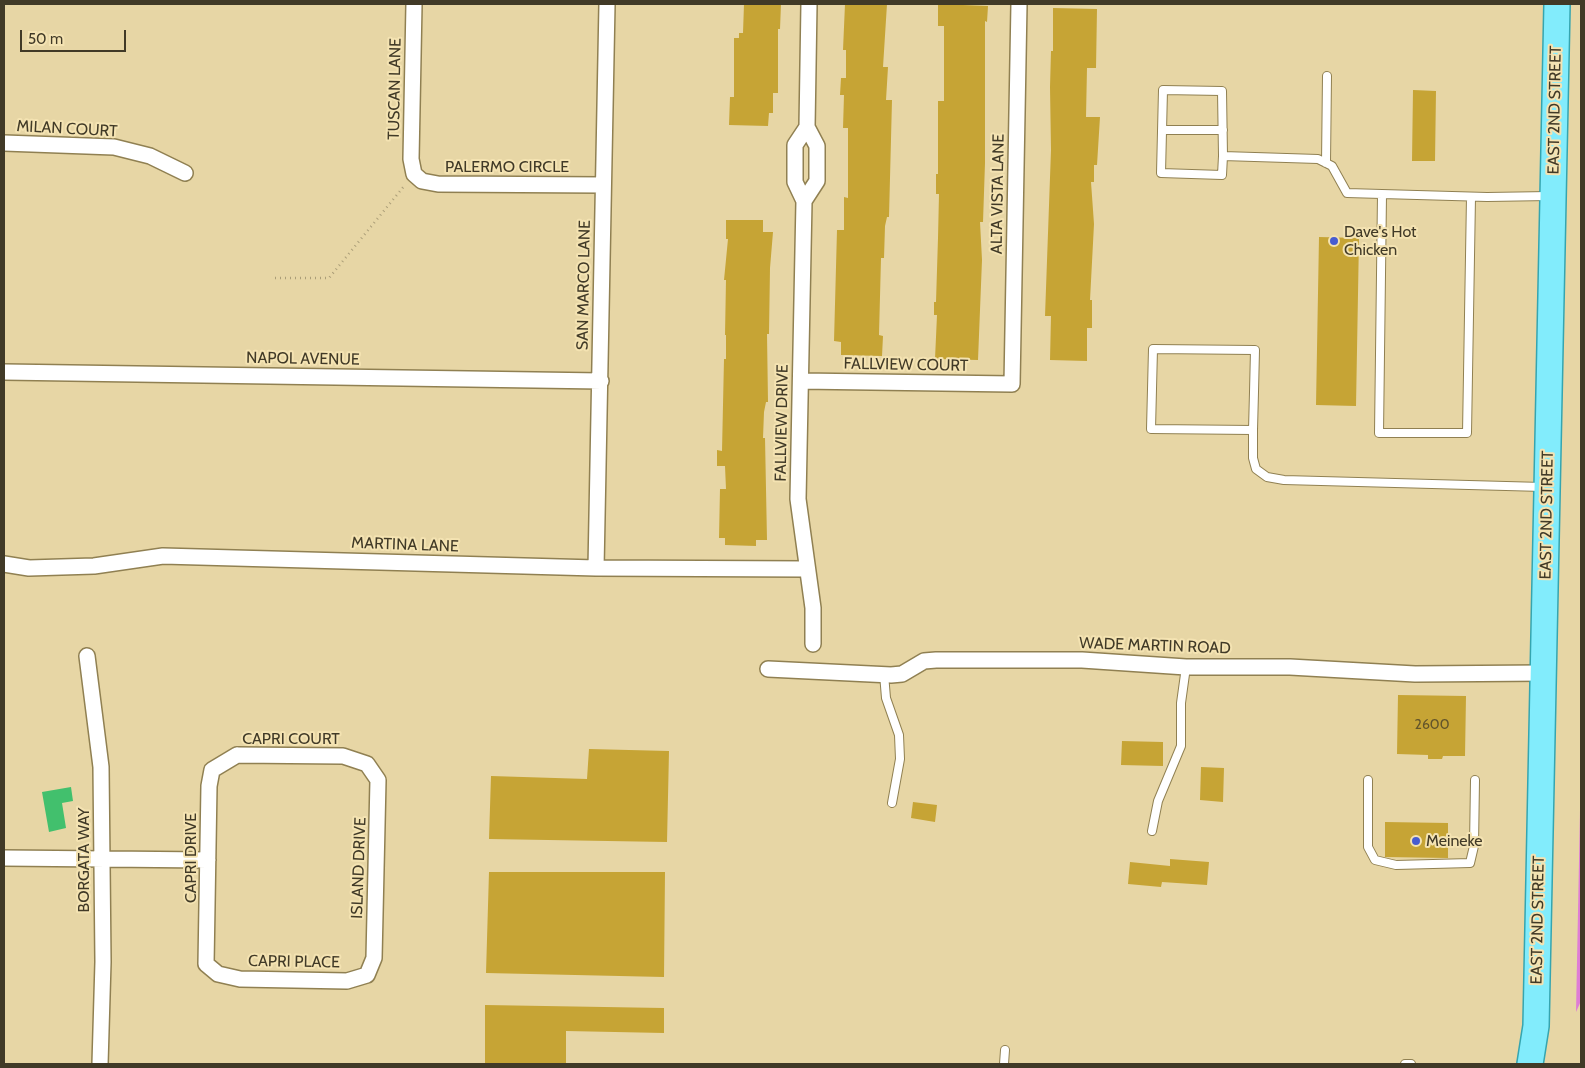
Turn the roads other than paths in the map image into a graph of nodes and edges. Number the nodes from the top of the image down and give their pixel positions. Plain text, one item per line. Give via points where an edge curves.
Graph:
1 (414, 4) edge
2 (607, 4) edge
3 (809, 4) edge
4 (1019, 4) edge
5 (1557, 4) edge
6 (1327, 76) dead end
7 (807, 127) junction
8 (1162, 130) junction
9 (1222, 130) junction
10 (4, 143) edge
11 (1223, 156) junction
12 (1326, 163) junction
13 (185, 173) dead end
14 (414, 174) joint
15 (603, 185) junction
16 (1382, 195) junction
17 (1553, 196) junction
18 (1471, 197) junction
19 (804, 201) junction
20 (4, 372) edge
21 (601, 381) junction
22 (801, 381) junction
23 (1012, 384) joint
24 (1253, 430) junction
25 (1548, 487) junction
26 (4, 564) edge
27 (596, 568) junction
28 (806, 569) junction
29 (813, 644) dead end
30 (87, 656) dead end
31 (1186, 667) junction
32 (768, 669) dead end
33 (1544, 673) junction
34 (884, 674) junction
35 (225, 760) joint
36 (378, 780) joint
37 (1368, 780) dead end
38 (1476, 780) dead end
39 (892, 803) dead end
40 (1152, 831) dead end
41 (4, 858) edge
42 (102, 858) junction
43 (208, 860) junction
44 (374, 958) joint
45 (206, 964) joint
46 (1536, 1026) junction
47 (1005, 1050) dead end
48 (100, 1064) edge
49 (1004, 1064) edge
50 (1404, 1064) edge
51 (1411, 1064) edge
52 (1530, 1064) edge
53 (1540, 1064) edge

1 - 14 street, TUSCAN LANE via 411,159
2 - 15 street, SAN MARCO LANE
3 - 7 street, FALLVIEW DRIVE
4 - 23 street, ALTA VISTA LANE
5 - 17 main road, EAST 2ND STREET
6 - 12 lane
7 - 19 street, FALLVIEW DRIVE via 795,146 795,182
7 - 19 street, FALLVIEW DRIVE via 817,146 817,181
8 - 9 lane
8 - 9 lane via 1163,90 1222,91
8 - 11 lane via 1161,174 1222,174
9 - 11 lane
10 - 13 street, MILAN COURT via 114,147 150,156
11 - 12 lane via 1318,159
12 - 16 lane via 1332,166 1347,193
14 - 15 street, PALERMO CIRCLE via 422,181 438,184
15 - 21 street, SAN MARCO LANE
16 - 18 lane
16 - 18 lane via 1379,433 1467,434
17 - 18 lane
17 - 25 main road, EAST 2ND STREET
19 - 22 street, FALLVIEW DRIVE
20 - 21 street, NAPOL AVENUE
21 - 27 street, SAN MARCO LANE
22 - 23 street, FALLVIEW COURT
22 - 28 street, FALLVIEW DRIVE via 798,499
24 - 24 lane via 1255,350 1153,349 1151,429
24 - 25 lane via 1256,469 1267,477
25 - 33 main road, EAST 2ND STREET
26 - 27 street, MARTINA LANE via 29,568 94,566 163,556
27 - 28 street, MARTINA LANE
28 - 29 street, FALLVIEW DRIVE via 813,608
30 - 42 street, BORGATA WAY via 101,767
31 - 33 street, WADE MARTIN ROAD via 1290,667 1415,674
31 - 34 street, WADE MARTIN ROAD via 1082,660 936,660 924,661 902,674
31 - 40 lane via 1181,703 1181,746 1158,801
32 - 34 street, WADE MARTIN ROAD
33 - 46 main road, EAST 2ND STREET
34 - 39 lane via 886,698 899,735 900,759
35 - 36 street, CAPRI COURT via 237,755 343,756 367,764
35 - 43 street, CAPRI DRIVE via 212,770 209,786
36 - 44 street, ISLAND DRIVE
37 - 38 lane via 1368,847 1375,860 1396,865 1470,863 1474,846
41 - 42 street
42 - 43 street
42 - 48 street, BORGATA WAY
43 - 45 street, CAPRI DRIVE
44 - 45 street, CAPRI PLACE via 367,975 347,981 240,979 218,974
46 - 52 main road, EAST 2ND STREET
46 - 53 main road, EAST 2ND STREET
47 - 49 lane
50 - 51 lane

